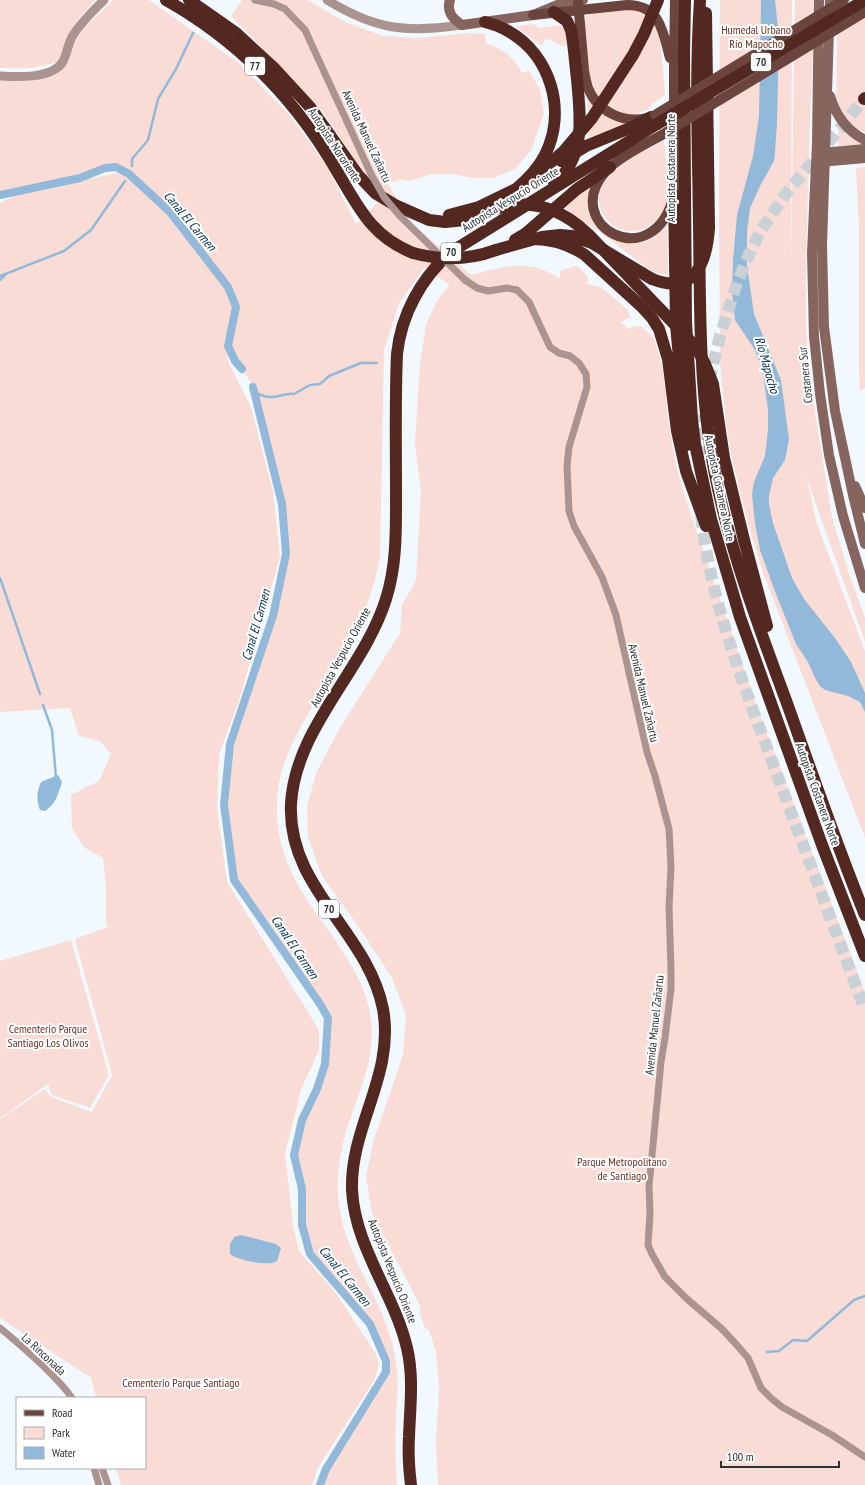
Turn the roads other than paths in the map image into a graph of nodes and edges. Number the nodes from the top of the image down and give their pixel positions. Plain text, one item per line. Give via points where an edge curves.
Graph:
1 (104, 0) edge
2 (166, 0) edge
3 (189, 0) edge
4 (255, 0) edge
5 (327, 0) edge
6 (450, 0) edge
7 (658, 0) edge
8 (675, 0) edge
9 (685, 0) edge
10 (700, 0) edge
11 (705, 0) edge
12 (819, 0) edge
13 (830, 0) edge
14 (844, 0) edge
15 (865, 0) edge
16 (580, 2) edge
17 (554, 12) junction
18 (865, 12) edge
19 (533, 15) junction
20 (485, 22) junction
21 (462, 25) junction
22 (674, 68) junction
23 (0, 76) edge
24 (828, 89) junction
25 (655, 121) junction
26 (865, 140) edge
27 (865, 149) edge
28 (821, 157) junction
29 (865, 158) edge
30 (610, 167) junction
31 (522, 186) junction
32 (674, 194) junction
33 (536, 199) junction
34 (413, 214) junction
35 (533, 239) junction
36 (496, 250) junction
37 (847, 470) junction
38 (696, 497) junction
39 (865, 508) edge
40 (865, 544) edge
41 (727, 577) junction
42 (865, 588) edge
43 (778, 678) junction
44 (854, 888) junction
45 (865, 905) edge
46 (865, 915) edge
47 (865, 956) edge
48 (0, 1328) edge
49 (71, 1397) edge
50 (865, 1457) edge
51 (94, 1469) edge
52 (102, 1469) edge
53 (98, 1485) edge
54 (108, 1485) edge
55 (411, 1485) edge

1 - 23 street via 73,36 57,68 31,76
2 - 36 highway, Autopista Nororiente / 77, bridge via 210,29 256,68 293,108 325,152 367,220 389,241 413,253 429,257 453,259
3 - 34 highway, Autopista Nororiente / 77 via 215,17 275,69 318,118 368,187 387,202
4 - 50 street, Avenida Manuel Zañartu, bridge via 285,9 305,30 371,174 384,197 399,215 465,280 477,288 488,291 506,288 517,290 529,302 550,347 570,356 579,363 586,374 587,386 569,447 569,511 574,526 602,577 616,615 647,752 669,829 672,970 649,1186 648,1245 665,1277 722,1329 748,1358 761,1388 772,1400
5 - 21 street via 360,18 398,28 422,30
6 - 21 main road via 449,12
7 - 31 highway, bridge via 633,55 592,118 564,151
8 - 22 main road
9 - 41 highway, Autopista Costanera Norte via 685,296 688,373 696,452 709,513
10 - 43 highway, Autopista Costanera Norte via 697,71 700,336 709,439 720,496 731,535
11 - 35 highway, bridge via 709,227 707,251 695,274 685,281 672,284 652,279 586,240 567,235
12 - 28 main road
13 - 24 main road
14 - 25 main road, bridge
15 - 25 highway, Autopista Vespucio Oriente / 70, bridge
16 - 17 main road
16 - 19 main road via 556,6
16 - 22 main road via 640,6 649,11 660,23
16 - 25 main road via 586,81 595,100 618,117
17 - 19 main road
17 - 33 highway via 567,21 571,30 580,128 575,154 565,171
18 - 25 main road, bridge
19 - 20 main road
20 - 21 main road
20 - 31 highway via 509,31 532,51 544,68 554,97 552,137 544,156
22 - 32 main road
24 - 26 main road via 841,120 851,131
24 - 28 main road
25 - 30 main road
25 - 31 highway, bridge via 630,128 578,150
25 - 33 highway, Autopista Vespucio Oriente / 70
27 - 28 main road
28 - 29 main road
28 - 37 main road, Costanera Sur via 824,327 831,389
28 - 42 main road, Costanera Sur via 812,253 814,336 828,448 851,546
30 - 32 main road via 596,188 593,206 600,224 616,235 639,238 650,233 666,215
30 - 36 highway via 564,200 525,234
31 - 34 highway via 488,203 461,212 440,215
32 - 38 highway via 675,306 680,380 687,446
33 - 55 highway, Autopista Vespucio Oriente / 70 via 445,257 418,292 408,312 397,354 395,539 390,586 374,626 303,753 292,796 292,829 305,870 365,964 377,987 382,1007 385,1030 384,1055 361,1131 352,1192 356,1222 372,1265 400,1325 410,1360
34 - 43 highway, bridge via 437,221 452,222 498,208 519,205 540,207 564,215 588,234 699,353 712,380 724,458 768,626
35 - 36 highway
35 - 38 highway via 544,239 578,250 644,309 659,329 668,359 677,431 686,471
37 - 39 main road
37 - 40 main road, Costanera Sur
38 - 41 highway
41 - 47 highway, Autopista Costanera Norte via 822,845
43 - 44 highway, Autopista Costanera Norte
44 - 45 highway
44 - 46 highway, Autopista Costanera Norte
48 - 49 street, La Rinconada
51 - 53 street
52 - 54 street

